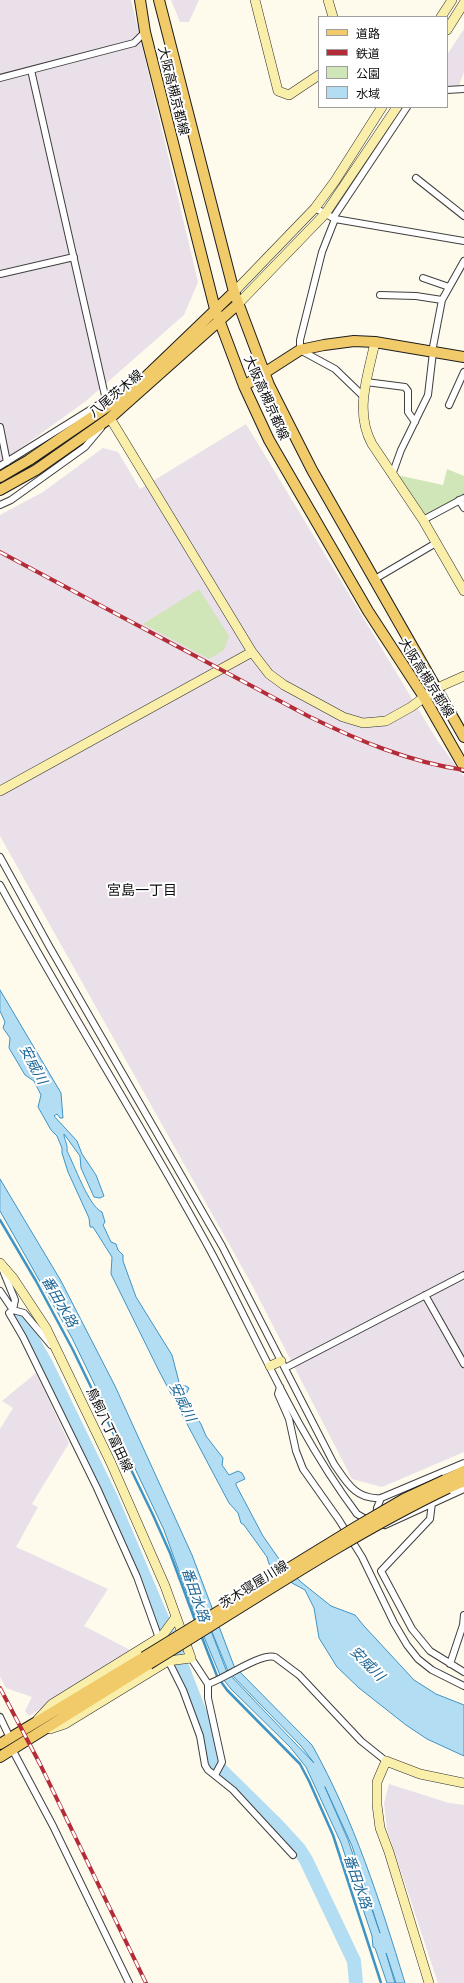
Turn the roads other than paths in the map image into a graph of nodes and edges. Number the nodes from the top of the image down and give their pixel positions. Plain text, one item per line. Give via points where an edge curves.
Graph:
1 (140, 0) edge
2 (159, 0) edge
3 (255, 0) edge
4 (328, 0) edge
5 (452, 0) edge
6 (464, 3) edge
7 (332, 16) edge
8 (442, 16) edge
9 (448, 28) edge
10 (145, 32) junction
11 (31, 70) junction
12 (318, 76) edge
13 (0, 78) edge
14 (448, 90) edge
15 (464, 90) edge
16 (381, 108) edge
17 (396, 108) edge
18 (406, 108) edge
19 (416, 178) dead end
20 (315, 208) junction
21 (324, 214) junction
22 (464, 216) edge
23 (334, 219) junction
24 (464, 241) edge
25 (74, 257) junction
26 (464, 261) edge
27 (0, 274) edge
28 (423, 278) dead end
29 (449, 287) junction
30 (234, 292) junction
31 (380, 295) dead end
32 (442, 300) junction
33 (238, 304) junction
34 (215, 309) junction
35 (219, 321) junction
36 (375, 342) junction
37 (300, 350) junction
38 (433, 352) junction
39 (464, 357) edge
40 (464, 372) edge
41 (264, 375) junction
42 (366, 382) junction
43 (244, 386) junction
44 (133, 389) junction
45 (363, 396) junction
46 (106, 400) junction
47 (449, 405) dead end
48 (88, 412) junction
49 (110, 418) junction
50 (415, 422) junction
51 (0, 427) edge
52 (65, 437) junction
53 (8, 462) junction
54 (0, 466) edge
55 (392, 475) junction
56 (0, 477) edge
57 (0, 490) edge
58 (462, 499) edge
59 (0, 505) edge
60 (464, 508) edge
61 (423, 520) junction
62 (436, 543) junction
63 (375, 579) junction
64 (464, 591) edge
65 (252, 652) junction
66 (464, 676) edge
67 (437, 688) junction
68 (424, 697) junction
69 (464, 737) edge
70 (464, 767) edge
71 (0, 791) edge
72 (0, 857) edge
73 (0, 885) edge
74 (0, 1263) edge
75 (464, 1275) edge
76 (0, 1291) edge
77 (425, 1295) junction
78 (13, 1310) junction
79 (57, 1352) junction
80 (283, 1364) junction
81 (464, 1364) edge
82 (270, 1366) junction
83 (280, 1386) junction
84 (464, 1463) edge
85 (464, 1471) edge
86 (464, 1481) edge
87 (447, 1484) junction
88 (464, 1489) edge
89 (381, 1498) junction
90 (432, 1503) junction
91 (379, 1525) junction
92 (464, 1615) edge
93 (174, 1619) junction
94 (464, 1623) edge
95 (160, 1637) junction
96 (189, 1658) junction
97 (149, 1659) junction
98 (171, 1660) junction
99 (450, 1664) junction
100 (464, 1668) edge
101 (464, 1672) edge
102 (208, 1684) junction
103 (464, 1686) edge
104 (0, 1717) edge
105 (36, 1728) junction
106 (10, 1738) junction
107 (0, 1744) edge
108 (12, 1749) junction
109 (0, 1757) edge
110 (386, 1762) junction
111 (215, 1775) junction
112 (464, 1783) edge
113 (293, 1855) dead end
114 (130, 1983) edge
115 (429, 1983) edge

1 - 10 main road, 大阪高槻京都線
2 - 30 main road, 大阪高槻京都線
3 - 12 street via 278,91 289,95
4 - 7 street
5 - 8 street
6 - 9 street
10 - 11 street via 134,43
10 - 34 main road, 大阪高槻京都線
11 - 13 street
11 - 25 street
14 - 15 street
16 - 20 street
17 - 21 street
18 - 23 street
19 - 22 street
20 - 21 street
20 - 30 street
21 - 23 street
21 - 33 street
23 - 24 street
23 - 37 street via 322,252 300,340
25 - 27 street
25 - 46 street
26 - 29 street
28 - 29 street
29 - 32 street
30 - 33 main road, 大阪高槻京都線
30 - 34 main road, 八尾茨木線
31 - 32 street
32 - 38 street
33 - 35 main road, 八尾茨木線
33 - 41 main road, 大阪高槻京都線
34 - 35 main road, 大阪高槻京都線
34 - 44 main road, 八尾茨木線
35 - 43 main road, 大阪高槻京都線
35 - 49 main road, 八尾茨木線
36 - 37 main road via 340,343
36 - 38 main road
36 - 42 street
37 - 41 main road
37 - 45 street via 331,366
38 - 39 main road
38 - 50 street via 428,395
40 - 47 street
41 - 43 main road
41 - 63 main road, 大阪高槻京都線 via 312,470
42 - 45 street
42 - 50 street via 405,387 408,391 408,412
43 - 68 main road, 大阪高槻京都線 via 269,440 368,611
44 - 46 main road
44 - 52 main road, 八尾茨木線
45 - 55 street via 362,414 366,432
46 - 48 street
48 - 52 main road
48 - 53 street
49 - 57 main road, 八尾茨木線 via 36,470
49 - 59 street via 85,447 11,500
49 - 65 street
50 - 55 street
51 - 53 street
52 - 56 main road, 八尾茨木線
53 - 54 street
55 - 61 street
58 - 60 street
58 - 61 street
61 - 62 street
62 - 63 street
62 - 64 street
63 - 67 main road, 大阪高槻京都線
65 - 68 street via 263,668 277,680 363,723 386,721
65 - 71 street
66 - 67 street
67 - 68 street
67 - 69 main road, 大阪高槻京都線
68 - 70 main road, 大阪高槻京都線
72 - 80 street via 222,1246
73 - 82 street via 210,1250
74 - 78 street via 15,1300
74 - 79 street, 鳥飼八丁富田線 via 42,1322
75 - 77 street
76 - 78 street
77 - 80 street
77 - 81 street
78 - 79 street via 24,1313
78 - 95 street via 9,1313 78,1448 137,1578
79 - 93 street, 鳥飼八丁富田線 via 111,1463 165,1586
80 - 82 street
80 - 89 street via 334,1464 346,1482 358,1494 370,1499
82 - 83 street
83 - 91 street via 309,1443 349,1504 357,1514
83 - 103 street via 278,1394 289,1419 303,1470 339,1520 362,1558 401,1634 418,1659 437,1673
84 - 89 street
85 - 87 main road, 茨木寝屋川線
86 - 87 main road, 茨木寝屋川線
87 - 97 main road, 茨木寝屋川線, bridge
88 - 90 street
89 - 91 street via 376,1521
90 - 91 street via 388,1524
90 - 99 street via 430,1519 381,1571 412,1628 430,1651
92 - 94 street
93 - 95 street
93 - 96 street, 鳥飼八丁富田線
94 - 99 street
95 - 97 street
95 - 98 street
96 - 98 street
96 - 102 street
97 - 98 street
97 - 105 main road, 茨木寝屋川線
97 - 105 street via 52,1704
98 - 111 street via 197,1729 205,1765
99 - 100 street
99 - 101 street
102 - 110 street via 267,1657 279,1659 311,1687 361,1741
102 - 111 street via 208,1698 222,1762
104 - 106 street
105 - 106 main road, 茨木寝屋川線
105 - 108 main road, 茨木寝屋川線
106 - 107 main road, 茨木寝屋川線
108 - 109 main road, 茨木寝屋川線
108 - 114 street
110 - 112 street via 420,1774
110 - 115 street via 377,1782 380,1828
111 - 113 street via 233,1790

